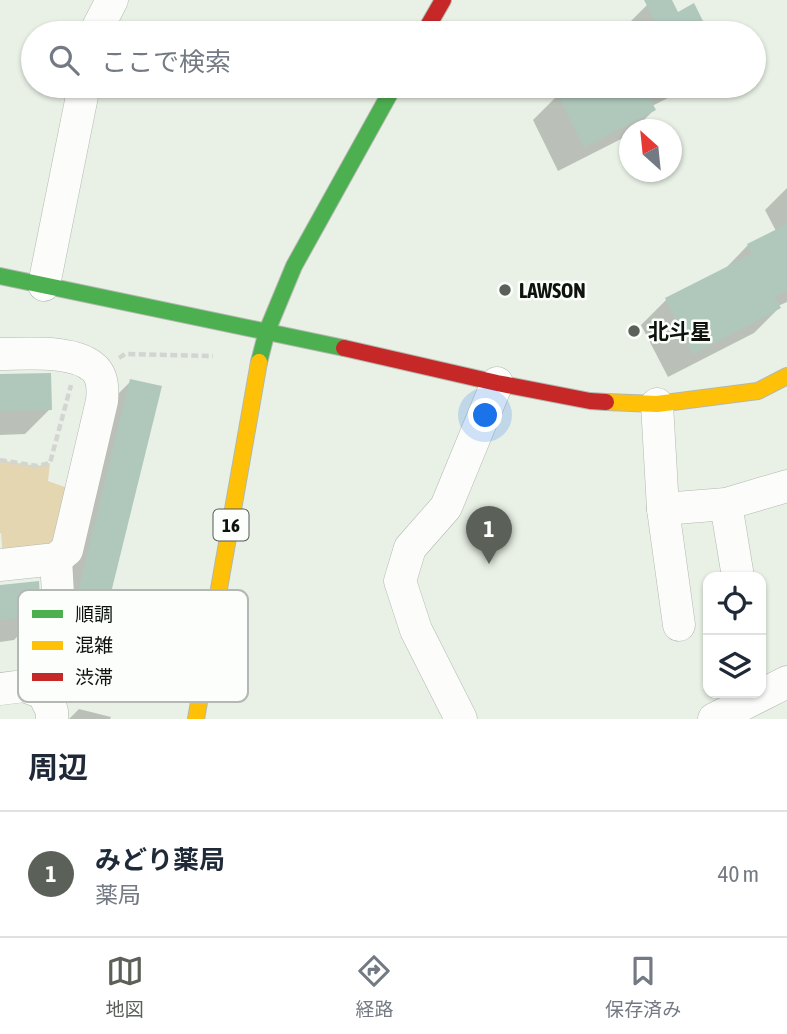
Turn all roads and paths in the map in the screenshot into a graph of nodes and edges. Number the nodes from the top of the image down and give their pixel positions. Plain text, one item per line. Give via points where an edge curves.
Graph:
1 (112, 0) edge
2 (443, 0) edge
3 (101, 21) edge
4 (431, 21) edge
5 (83, 98) edge
6 (387, 98) edge
7 (0, 276) edge
8 (44, 285) junction
9 (267, 331) junction
10 (0, 354) edge
11 (213, 356) dead end
12 (87, 364) junction
13 (787, 376) edge
14 (497, 383) junction
15 (657, 404) junction
16 (0, 460) edge
17 (787, 486) edge
18 (726, 504) junction
19 (663, 509) junction
20 (56, 559) junction
21 (0, 565) edge
22 (737, 572) edge
23 (58, 590) edge
24 (219, 590) edge
25 (679, 625) dead end
26 (787, 682) edge
27 (18, 687) edge
28 (0, 689) edge
29 (766, 691) edge
30 (751, 698) edge
31 (48, 702) edge
32 (52, 719) edge
33 (461, 719) edge
34 (714, 719) edge

1 - 3 street
2 - 4 street
5 - 8 street
6 - 9 street, 16 via 293,266
7 - 8 street
8 - 9 street
9 - 14 street
9 - 24 street, 16
10 - 12 street via 56,355
11 - 12 path via 125,354
12 - 16 path via 70,390 50,463 37,466
12 - 20 street via 103,387 102,401 67,550
13 - 15 street via 758,391
14 - 15 street via 590,401
14 - 33 street via 446,508 410,548 400,581 416,630
15 - 19 street
17 - 18 street
18 - 19 street
18 - 22 street
19 - 25 street
20 - 21 street
20 - 23 street
26 - 29 street
27 - 28 street
30 - 34 street
31 - 32 street

